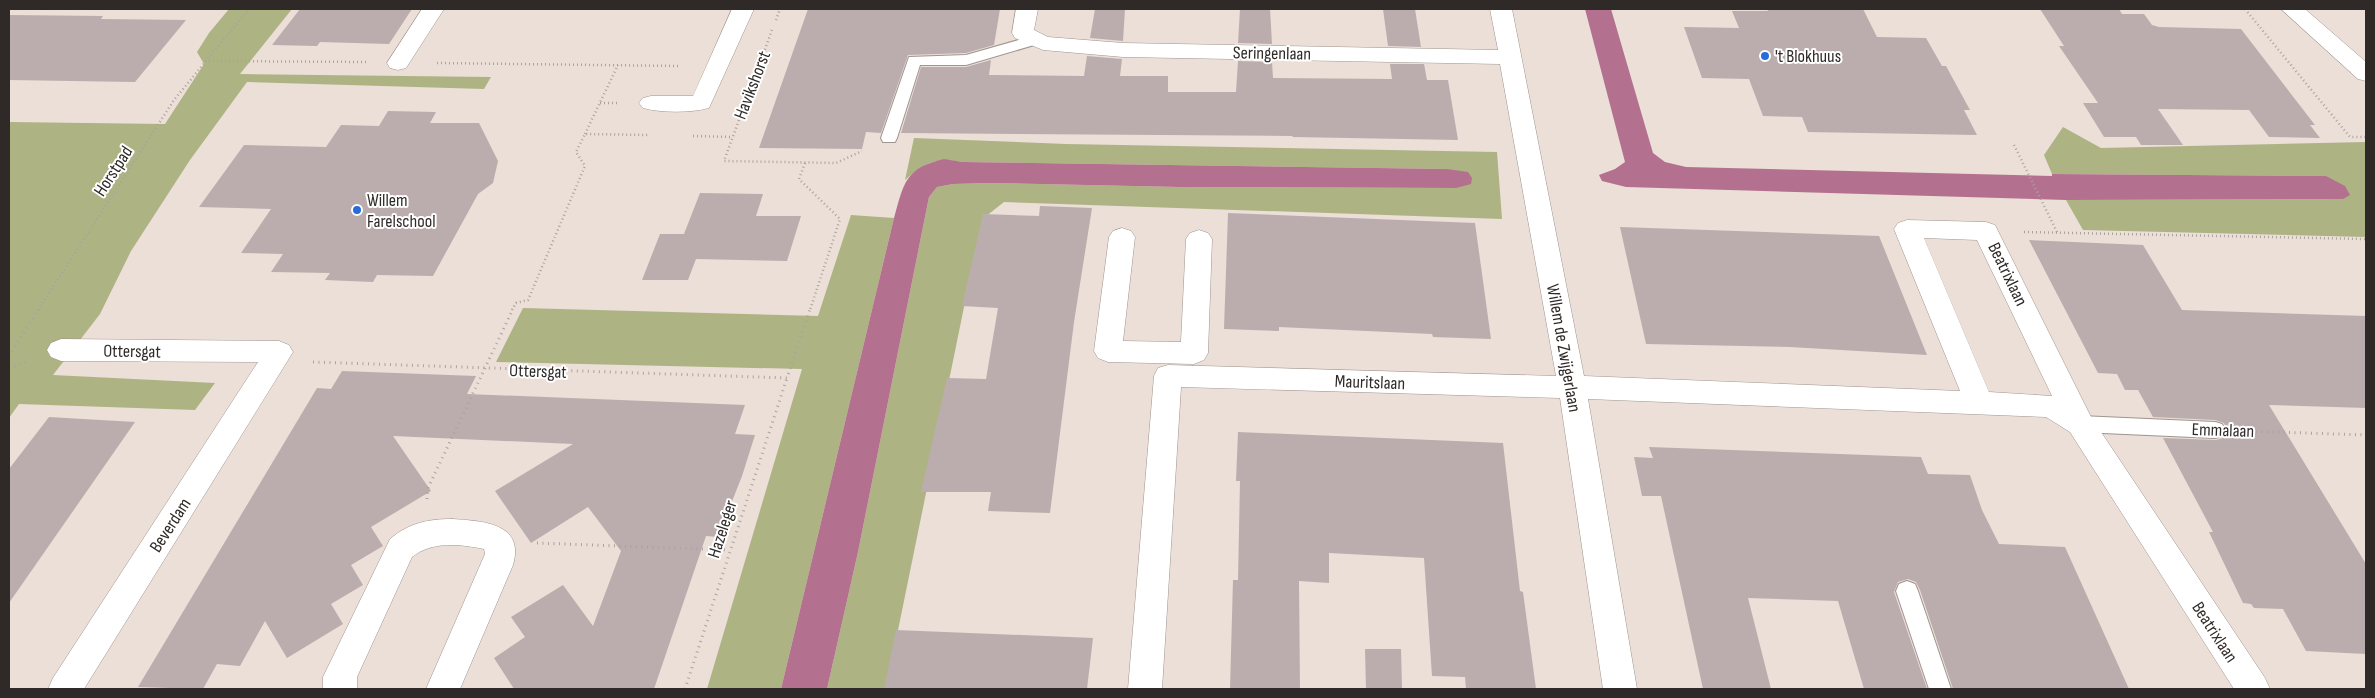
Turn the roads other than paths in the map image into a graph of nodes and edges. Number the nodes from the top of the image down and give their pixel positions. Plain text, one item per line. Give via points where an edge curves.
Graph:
1 (433, 9) edge
2 (743, 9) edge
3 (1027, 9) edge
4 (1501, 9) edge
5 (2292, 9) edge
6 (1036, 40) junction
7 (1509, 57) junction
8 (398, 63) road end
9 (2366, 74) edge
10 (651, 103) dead end
11 (890, 138) road end
12 (1122, 237) dead end
13 (1199, 239) dead end
14 (62, 350) dead end
15 (275, 360) joint
16 (1169, 365) junction
17 (1572, 387) junction
18 (1979, 403) junction
19 (2080, 424) junction
20 (2215, 430) road end
21 (1907, 591) dead end
22 (65, 689) edge
23 (340, 689) edge
24 (443, 689) edge
25 (1145, 689) edge
26 (1620, 689) edge
27 (1940, 689) edge
28 (2253, 689) edge

1 - 8 street
2 - 10 street, Havikshorst via 701,103
3 - 6 street via 1022,34
4 - 7 street, Willem de Zwijgerlaan
5 - 9 street
6 - 7 street, Seringenlaan via 1123,50
6 - 11 lane, Seringenlaan via 966,60 914,60
7 - 17 street, Willem de Zwijgerlaan
12 - 16 street, Mauritslaan via 1108,351
13 - 16 street, Mauritslaan via 1194,353
14 - 15 street, Ottersgat via 279,352
15 - 22 street, Beverdam
16 - 17 street, Mauritslaan
16 - 25 street
17 - 18 street, Beatrixlaan
17 - 26 street, Willem de Zwijgerlaan
18 - 19 street, Beatrixlaan via 2048,406
18 - 19 street, Beatrixlaan via 1907,230 1986,231
19 - 20 lane, Emmalaan
19 - 28 street, Beatrixlaan
21 - 27 lane
23 - 24 street via 340,677 393,561 406,544 424,534 483,534 499,542 501,550

